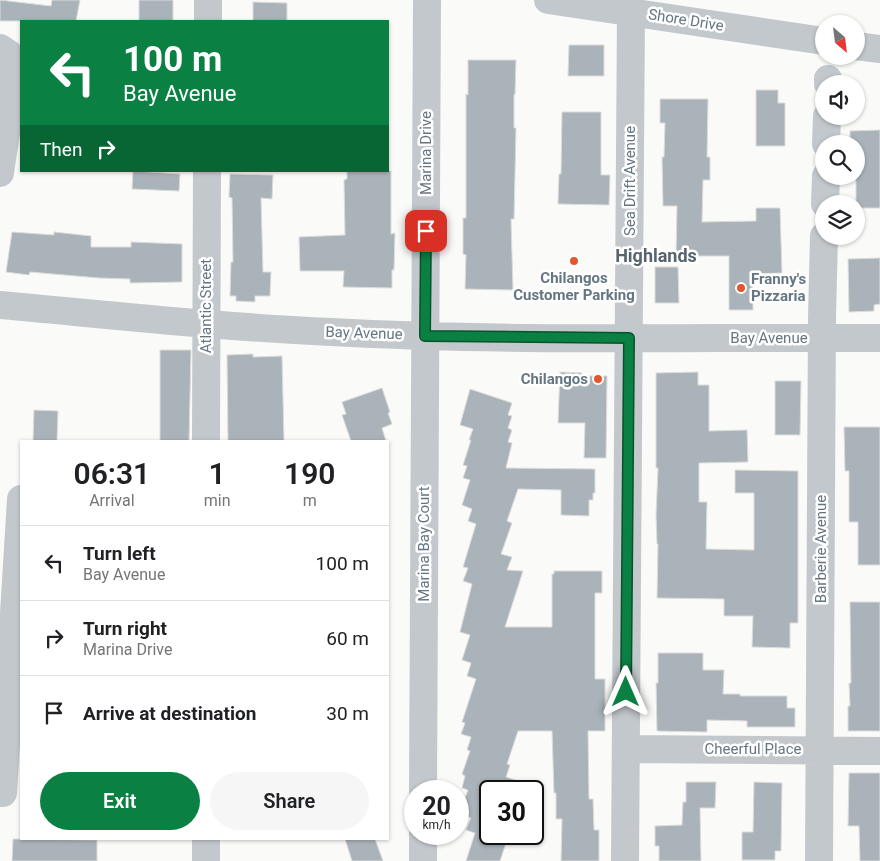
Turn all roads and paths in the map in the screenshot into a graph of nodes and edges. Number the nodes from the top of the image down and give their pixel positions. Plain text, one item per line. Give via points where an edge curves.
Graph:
1 (208, 0) edge
2 (428, 0) edge
3 (548, 0) edge
4 (631, 12) junction
5 (208, 20) edge
6 (815, 40) edge
7 (865, 47) edge
8 (0, 48) edge
9 (880, 49) edge
10 (207, 172) edge
11 (0, 173) edge
12 (824, 245) edge
13 (0, 304) edge
14 (206, 325) junction
15 (425, 336) junction
16 (629, 338) junction
17 (823, 338) junction
18 (880, 338) edge
19 (206, 440) edge
20 (20, 504) edge
21 (8, 556) edge
22 (626, 749) junction
23 (820, 750) junction
24 (880, 751) edge
25 (423, 780) edge
26 (2, 793) edge
27 (206, 840) edge
28 (423, 845) edge
29 (206, 861) edge
30 (423, 861) edge
31 (625, 861) edge
32 (819, 861) edge

1 - 5 street
2 - 15 street, Marina Drive
3 - 4 street, Shore Drive
4 - 6 street, Shore Drive
4 - 16 street, Sea Drift Avenue
7 - 9 street
8 - 11 street via 9,54 12,64
10 - 14 street, Atlantic Street
12 - 17 street, Barberie Avenue
13 - 14 street, Bay Avenue
14 - 15 street, Bay Avenue
14 - 19 street, Atlantic Street
15 - 16 street, Bay Avenue
15 - 25 street, Marina Bay Court
16 - 17 street, Bay Avenue
16 - 22 street, Sea Drift Avenue
17 - 18 street, Bay Avenue
17 - 23 street, Barberie Avenue
20 - 21 street
21 - 26 street
22 - 23 street, Cheerful Place
22 - 31 street, Sea Drift Avenue
23 - 24 street, Cheerful Place
23 - 32 street, Barberie Avenue
27 - 29 street
28 - 30 street

